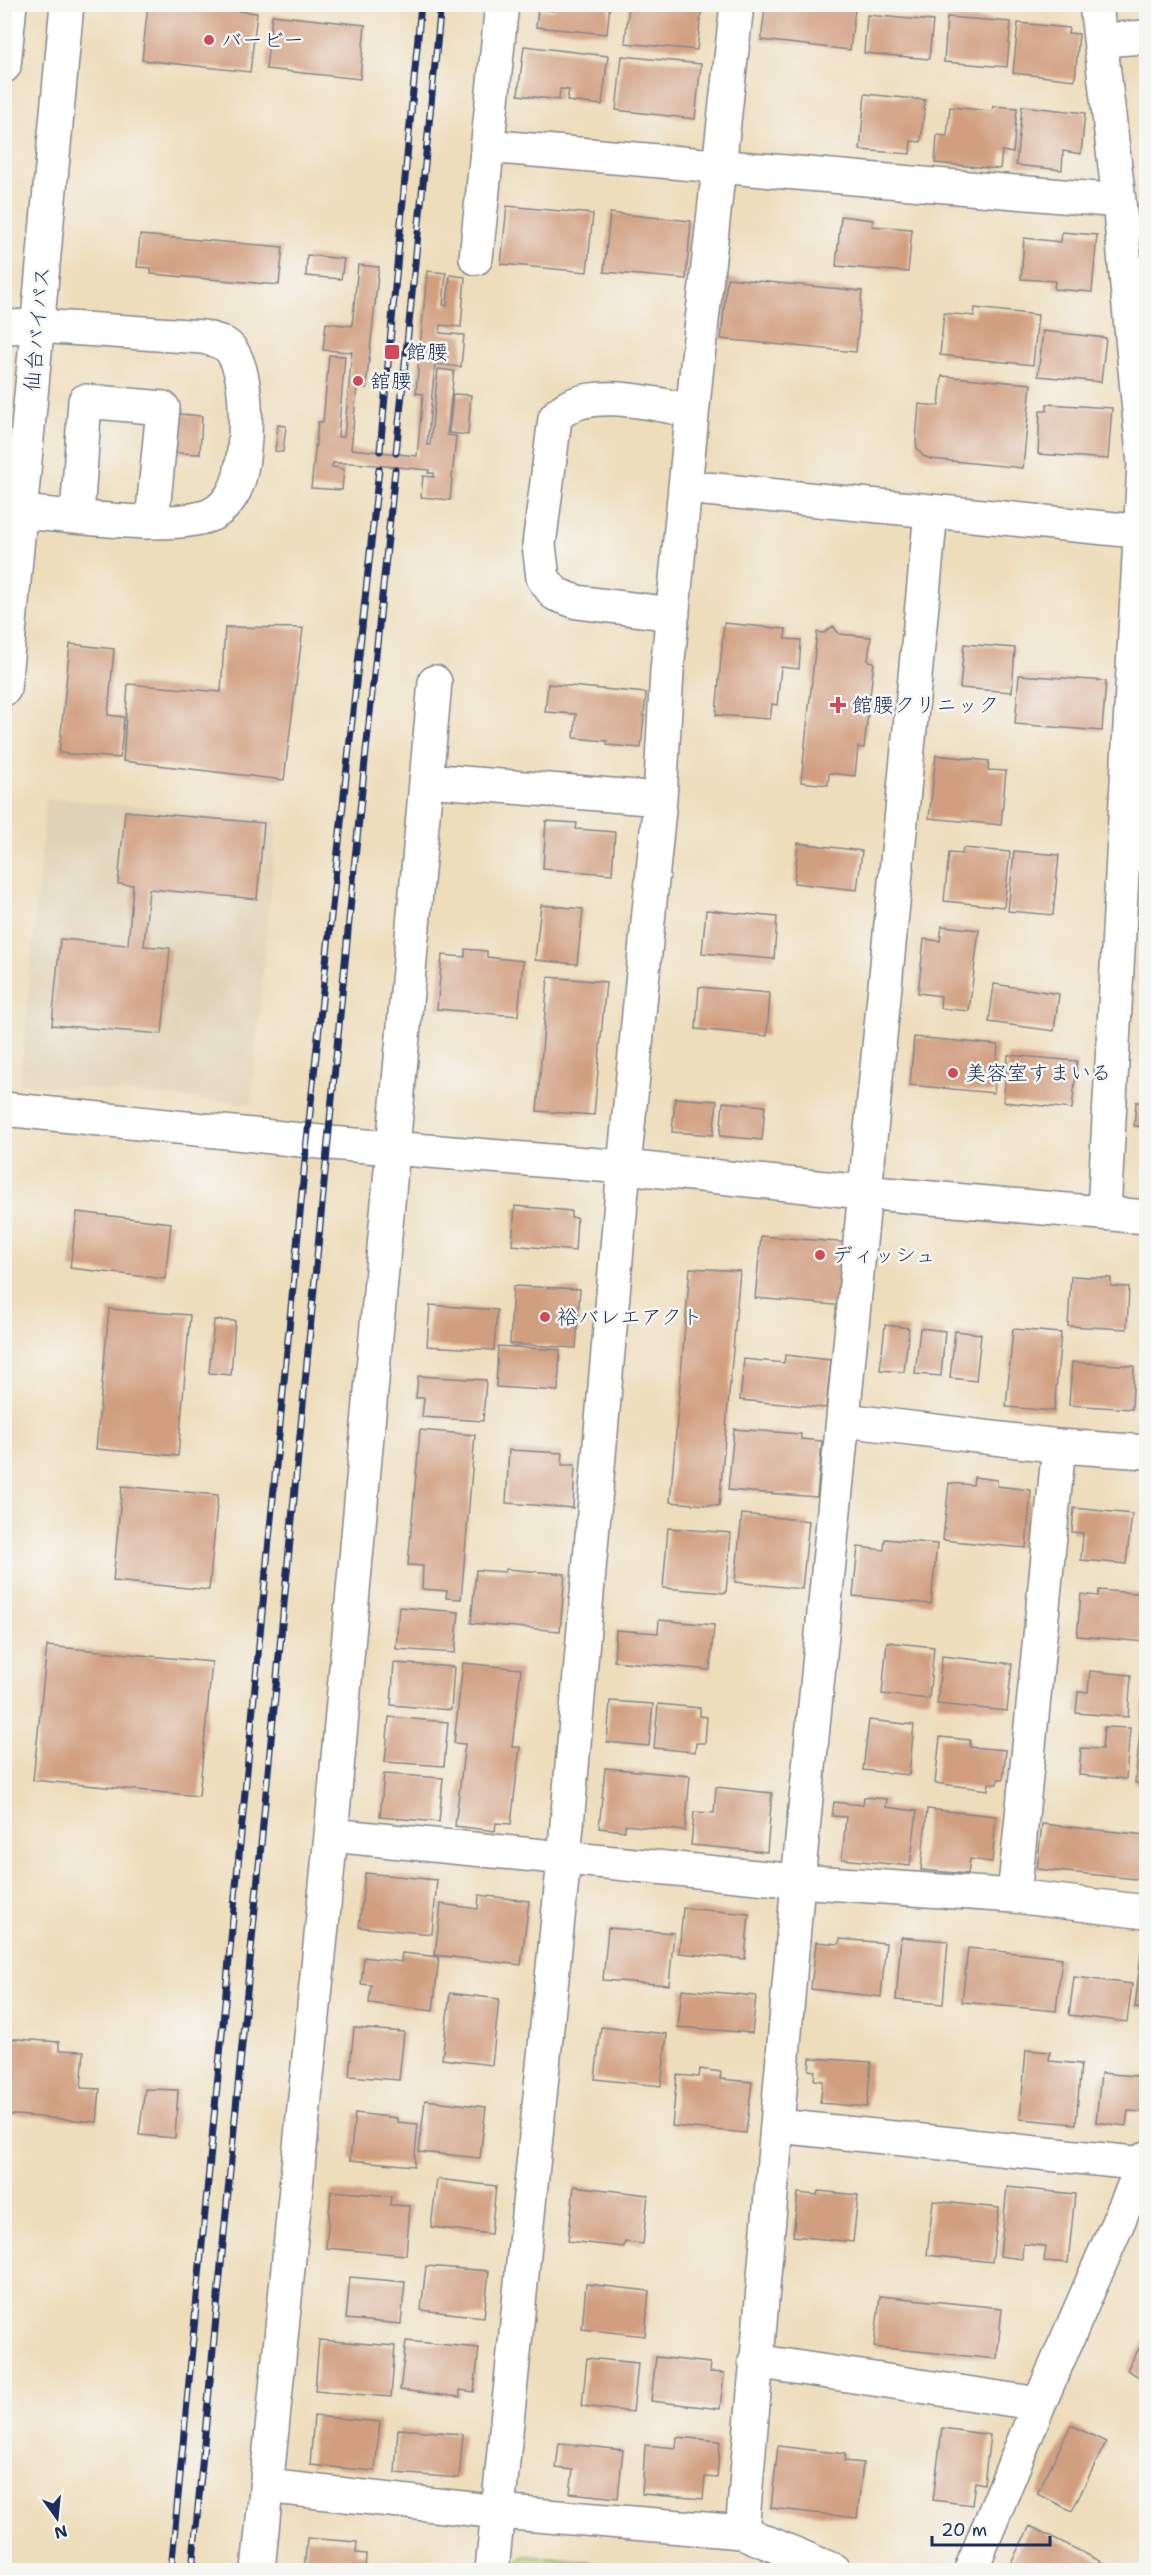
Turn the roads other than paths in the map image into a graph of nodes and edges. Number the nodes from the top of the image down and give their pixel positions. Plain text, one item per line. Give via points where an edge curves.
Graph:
1 (10, 4) edge
2 (68, 4) edge
3 (502, 4) edge
4 (738, 4) edge
5 (1096, 4) edge
6 (1146, 38) edge
7 (1100, 40) junction
8 (4, 66) edge
9 (487, 146) junction
10 (721, 167) junction
11 (1119, 201) junction
12 (476, 258) dead end
13 (38, 326) junction
14 (4, 327) edge
15 (692, 411) junction
16 (685, 487) junction
17 (13, 511) edge
18 (930, 512) junction
19 (76, 516) junction
20 (152, 522) junction
21 (1144, 532) edge
22 (673, 614) junction
23 (435, 682) dead end
24 (4, 689) edge
25 (1138, 743) edge
26 (426, 780) junction
27 (660, 799) junction
28 (4, 1109) edge
29 (393, 1146) junction
30 (624, 1167) junction
31 (863, 1192) junction
32 (1104, 1212) junction
33 (1146, 1217) edge
34 (844, 1420) junction
35 (1059, 1446) junction
36 (1146, 1452) edge
37 (331, 1835) junction
38 (564, 1859) junction
39 (798, 1881) junction
40 (1014, 1896) junction
41 (1146, 1912) edge
42 (778, 2126) junction
43 (1145, 2161) edge
44 (756, 2361) junction
45 (1039, 2404) junction
46 (266, 2486) junction
47 (498, 2512) junction
48 (742, 2532) junction
49 (258, 2571) edge
50 (492, 2571) edge
51 (833, 2571) edge
52 (971, 2571) edge

1 - 8 main road
2 - 13 main road, 仙台バイパス
3 - 9 main road
4 - 10 main road
5 - 7 main road
6 - 7 main road
7 - 11 main road
9 - 10 main road
9 - 12 main road
10 - 11 main road
10 - 15 main road
11 - 21 main road via 1144,464
13 - 14 main road
13 - 17 main road, 仙台バイパス
13 - 20 main road via 203,337 223,342 231,349 241,368 246,409 240,475 231,497 216,512 200,520
15 - 16 main road
15 - 22 main road via 638,401 590,399 559,411 539,545 543,578 555,594 577,602
16 - 18 main road
16 - 22 main road
17 - 19 main road
17 - 24 main road, 仙台バイパス
18 - 21 main road
18 - 31 main road
19 - 20 main road
19 - 20 main road via 85,401 162,408
21 - 25 main road
22 - 27 main road
23 - 26 main road
25 - 32 main road
26 - 27 main road
26 - 29 main road
27 - 30 main road
28 - 29 main road
29 - 30 main road
29 - 37 main road
30 - 31 main road
30 - 38 main road
31 - 32 main road
31 - 34 main road
32 - 33 main road
34 - 35 main road
34 - 39 main road
35 - 36 main road
35 - 40 main road
37 - 38 main road
37 - 46 main road
38 - 39 main road
38 - 47 main road
39 - 40 main road
39 - 42 main road
40 - 41 main road
42 - 43 main road
42 - 44 main road
43 - 45 main road
44 - 45 main road
44 - 48 main road
45 - 52 main road
46 - 47 main road
46 - 49 main road
47 - 48 main road
47 - 50 main road
48 - 51 main road

